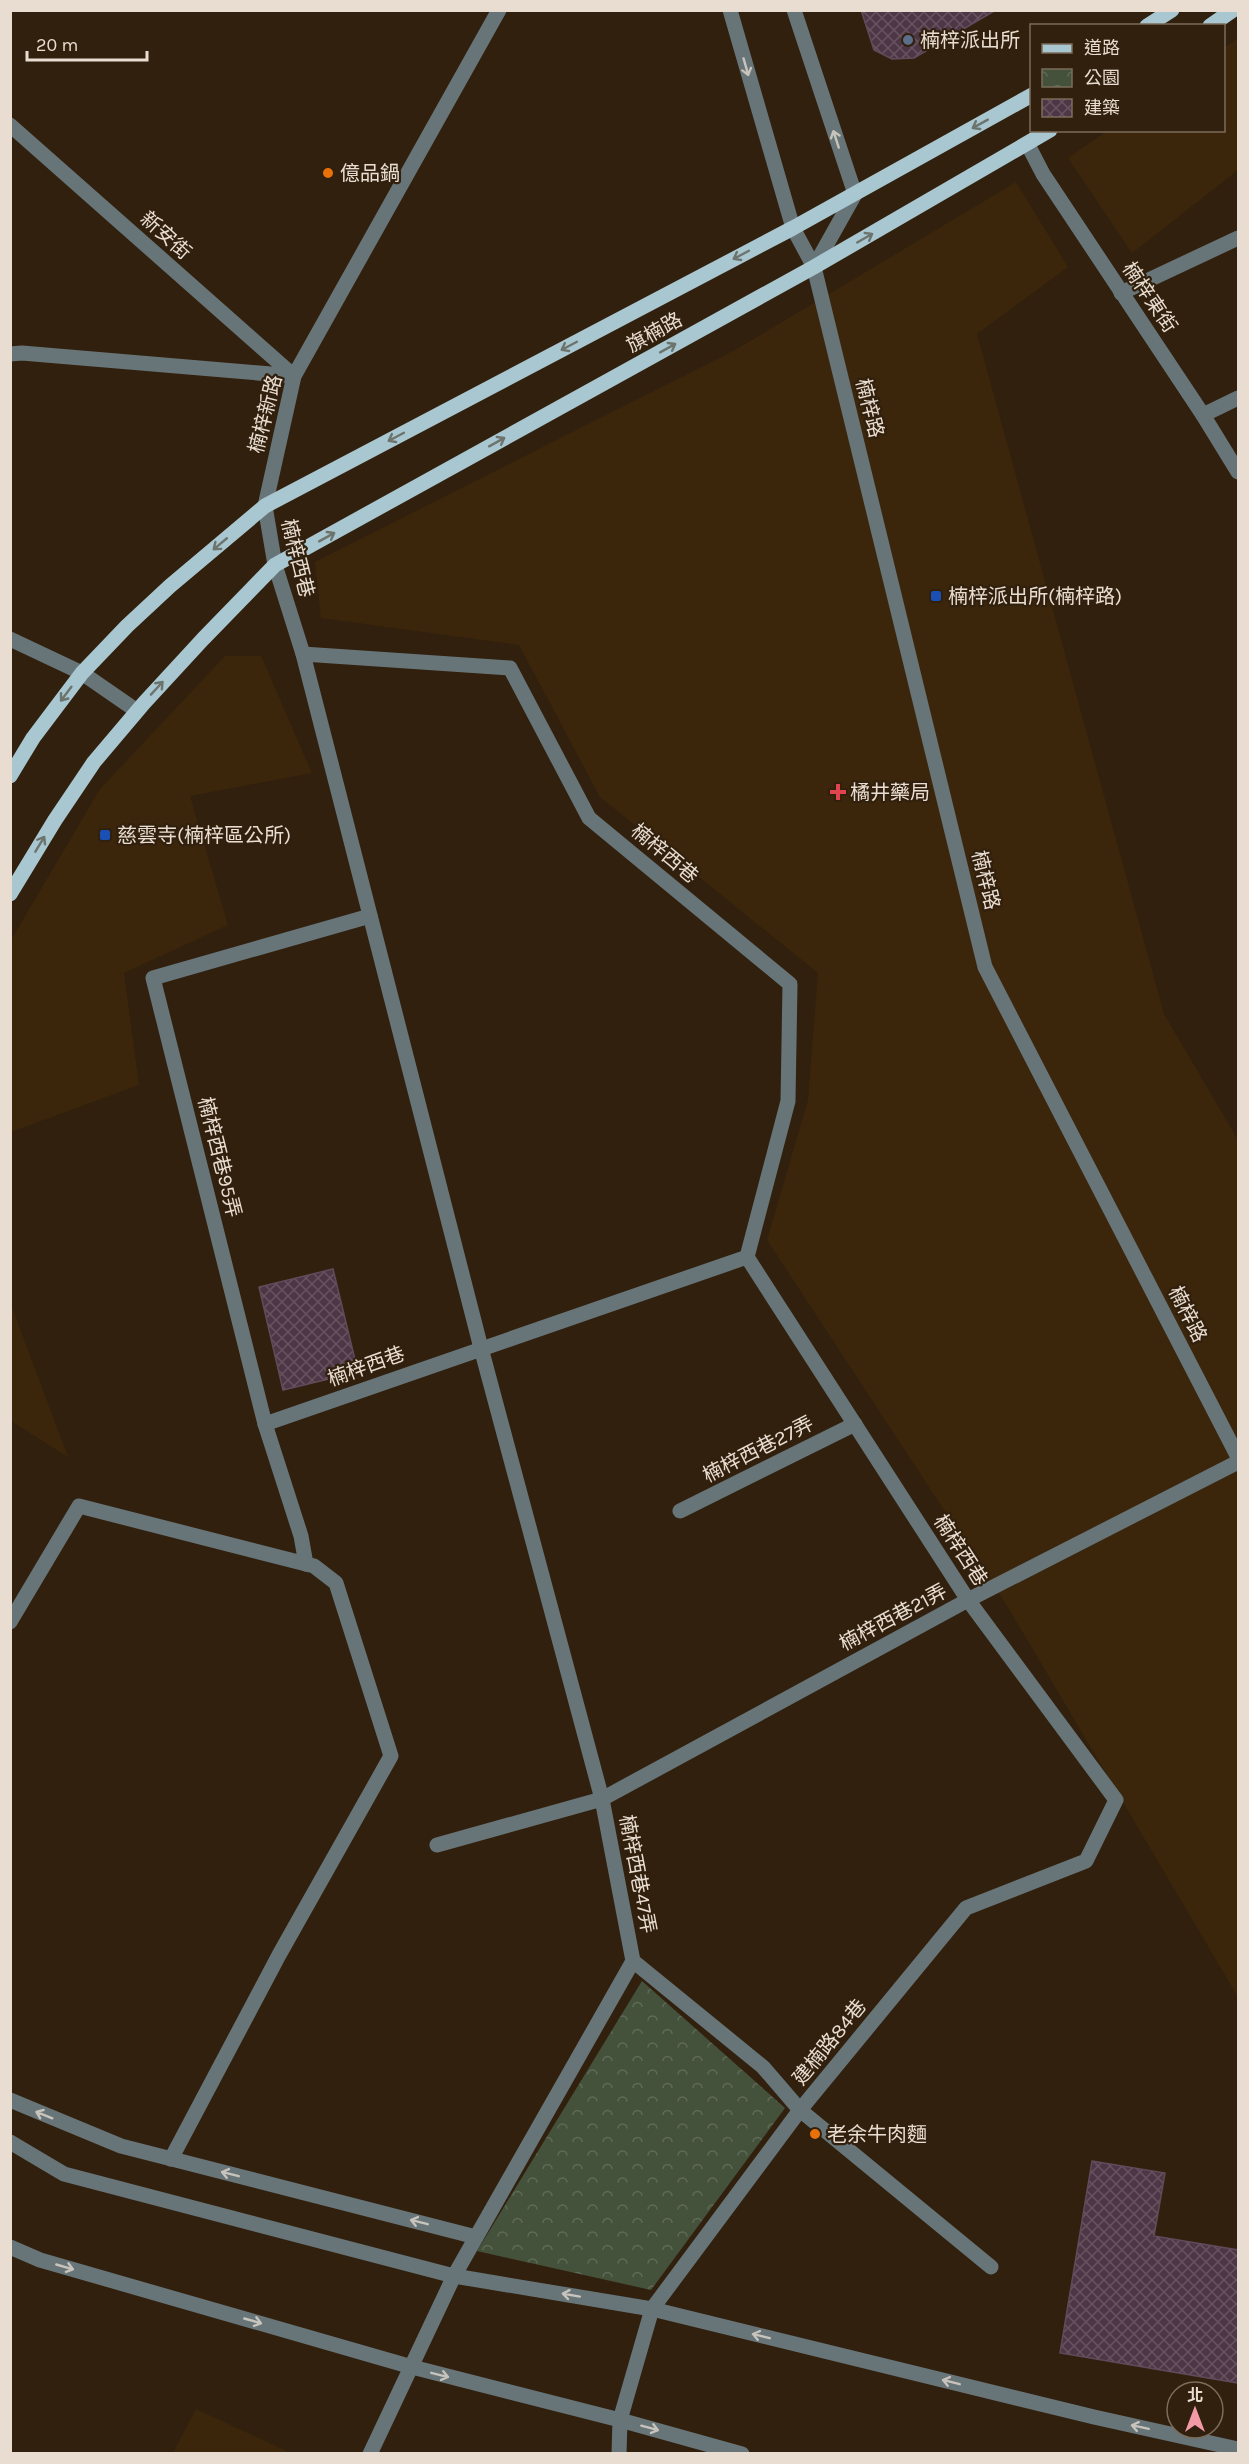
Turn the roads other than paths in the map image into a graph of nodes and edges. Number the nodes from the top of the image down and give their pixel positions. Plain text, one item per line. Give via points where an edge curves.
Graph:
1 (499, 10) edge
2 (730, 10) edge
3 (794, 10) edge
4 (1172, 10) edge
5 (1233, 10) edge
6 (1150, 24) edge
7 (1213, 24) edge
8 (1030, 96) edge
9 (10, 125) edge
10 (1047, 132) edge
11 (1028, 145) junction
12 (855, 194) junction
13 (793, 228) junction
14 (1239, 238) edge
15 (814, 267) junction
16 (1121, 293) junction
17 (10, 354) edge
18 (294, 376) junction
19 (1239, 398) edge
20 (1203, 415) junction
21 (1239, 472) edge
22 (265, 506) junction
23 (275, 565) junction
24 (10, 639) edge
25 (303, 654) junction
26 (82, 673) junction
27 (137, 711) junction
28 (10, 777) edge
29 (10, 894) edge
30 (370, 916) junction
31 (747, 1257) junction
32 (480, 1348) junction
33 (266, 1424) junction
34 (855, 1424) junction
35 (1239, 1457) edge
36 (1239, 1462) edge
37 (680, 1511) dead end
38 (306, 1564) junction
39 (968, 1600) junction
40 (10, 1622) edge
41 (602, 1799) junction
42 (437, 1845) dead end
43 (1086, 1861) joint
44 (633, 1961) junction
45 (10, 2100) edge
46 (800, 2110) junction
47 (10, 2142) edge
48 (171, 2159) junction
49 (476, 2236) junction
50 (10, 2247) edge
51 (991, 2267) dead end
52 (454, 2276) junction
53 (652, 2309) junction
54 (411, 2367) junction
55 (620, 2420) junction
56 (1239, 2449) edge
57 (370, 2454) edge
58 (619, 2454) edge
59 (742, 2454) edge

1 - 18 street, 楠梓新路
2 -> 13 street, 楠梓路
12 -> 3 street
4 - 6 main road
5 - 7 main road
8 -> 12 main road, 旗楠路
9 - 18 street, 新安街
10 - 11 main road, 旗楠路
15 -> 11 main road, 旗楠路
11 - 16 street, 楠梓東街 via 1042,174
12 - 13 main road, 旗楠路
12 - 15 street
13 - 15 street, 楠梓路
13 -> 22 main road, 旗楠路
14 - 16 street
23 -> 15 main road, 旗楠路
15 - 35 street, 楠梓路 via 985,967
16 - 20 street, 楠梓東街
17 - 18 street
18 - 22 street, 楠梓新路
19 - 20 street
20 - 21 street, 楠梓東街
22 - 23 street, 楠梓西巷
22 -> 26 main road via 170,586
23 - 25 street, 楠梓西巷
27 -> 23 main road
24 - 26 street
25 - 30 street, 楠梓西巷
25 - 31 street, 楠梓西巷 via 510,668 589,818 790,984 788,1101
26 - 27 street
26 -> 28 main road via 33,738
29 -> 27 main road via 94,762
30 - 32 street, 楠梓西巷
30 - 33 street, 楠梓西巷95弄 via 153,978
31 - 32 street, 楠梓西巷
31 - 34 street, 楠梓西巷
32 - 33 street, 楠梓西巷
32 - 41 street, 楠梓西巷47弄
33 - 38 street, 楠梓西巷95弄
34 - 37 street, 楠梓西巷27弄
34 - 39 street, 楠梓西巷
36 - 39 street, 楠梓西巷21弄
38 - 40 street via 79,1506
38 - 48 street via 336,1583 391,1756
39 - 41 street, 楠梓西巷21弄
39 - 43 street, 楠梓西巷 via 1116,1800
41 - 42 street, 楠梓西巷21弄
41 - 44 street, 楠梓西巷47弄
43 - 46 street, 建楠路84巷 via 966,1908
44 - 46 street via 763,2067
44 - 49 street, 楠梓西巷47弄
48 -> 45 street via 121,2146
46 - 51 street
46 - 53 street, 建楠路84巷
47 - 52 street via 64,2174
49 -> 48 street
49 - 52 street, 楠梓西巷47弄
50 -> 54 street via 40,2260
53 -> 52 street
52 - 54 street, 楠梓西巷47弄
53 - 55 street
56 -> 53 street
54 -> 55 street
54 - 57 street, 楠梓西巷47弄
55 - 58 street
55 -> 59 street

